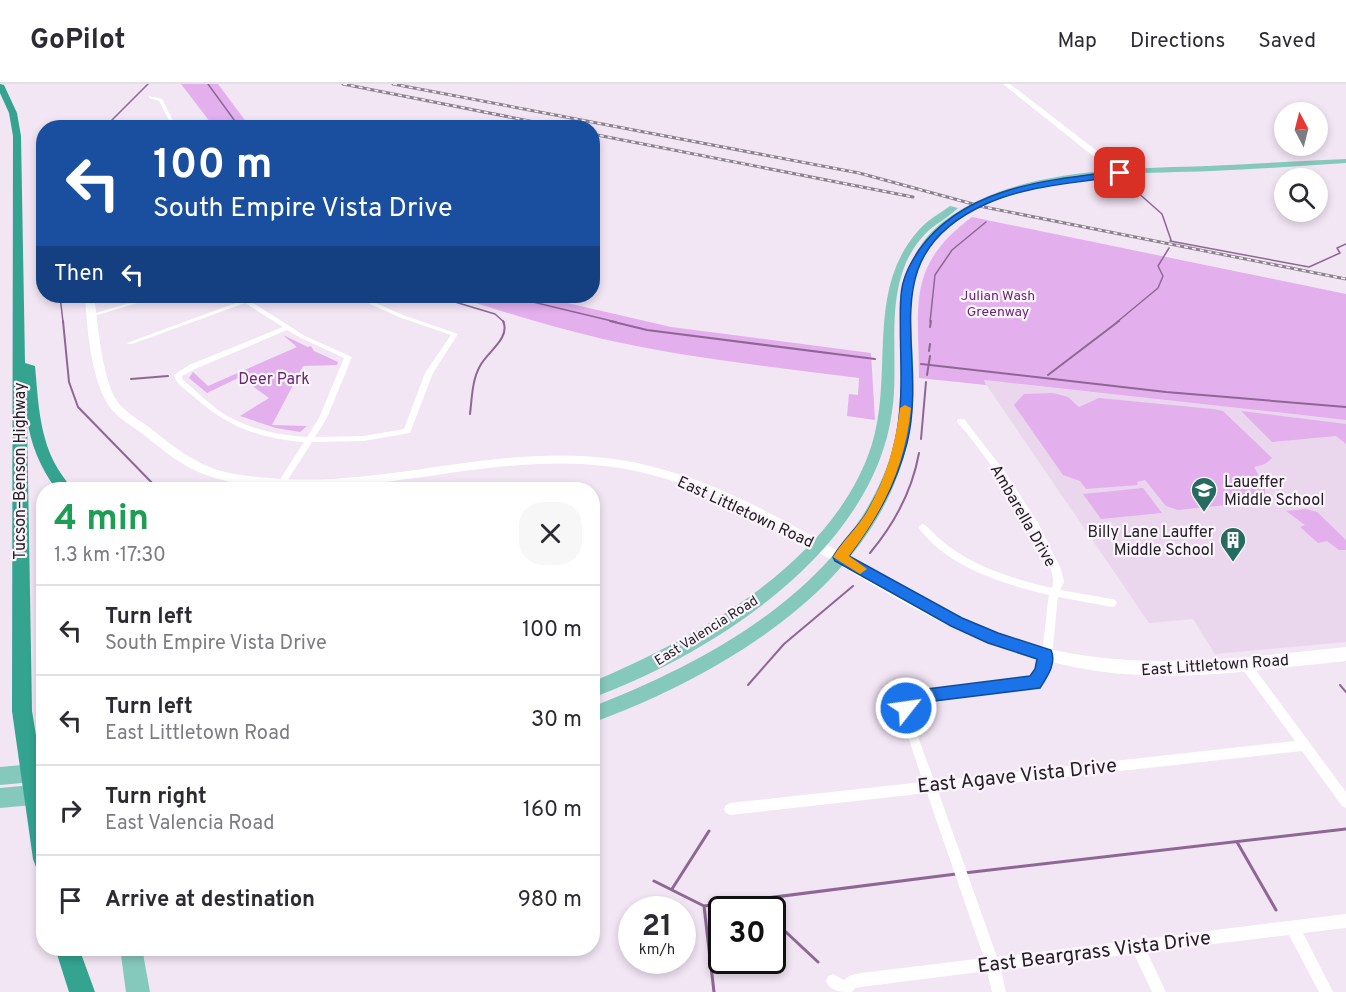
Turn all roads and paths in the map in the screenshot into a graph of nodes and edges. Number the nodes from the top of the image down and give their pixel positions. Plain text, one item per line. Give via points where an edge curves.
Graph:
1 (1006, 84) edge
2 (0, 86) edge
3 (150, 97) dead end
4 (171, 120) edge
5 (1346, 156) edge
6 (1346, 161) edge
7 (1118, 171) junction
8 (18, 254) junction
9 (89, 303) edge
10 (134, 303) edge
11 (240, 303) edge
12 (249, 303) edge
13 (372, 303) edge
14 (92, 315) junction
15 (286, 328) junction
16 (130, 343) dead end
17 (962, 421) dead end
18 (308, 438) junction
19 (59, 482) edge
20 (265, 482) edge
21 (282, 482) edge
22 (360, 482) edge
23 (922, 527) dead end
24 (819, 545) junction
25 (840, 557) junction
26 (1054, 594) junction
27 (1112, 603) dead end
28 (1346, 654) edge
29 (1045, 655) junction
30 (1245, 664) junction
31 (600, 687) edge
32 (600, 712) edge
33 (1304, 745) junction
34 (36, 773) edge
35 (0, 776) edge
36 (929, 785) junction
37 (36, 792) edge
38 (0, 798) edge
39 (1346, 802) edge
40 (36, 803) edge
41 (730, 809) dead end
42 (1346, 921) edge
43 (1293, 928) junction
44 (1138, 947) junction
45 (70, 956) edge
46 (132, 956) edge
47 (992, 963) junction
48 (840, 987) edge
49 (82, 992) edge
50 (138, 992) edge
51 (999, 992) edge
52 (1160, 992) edge
53 (1326, 992) edge

1 - 7 street
2 - 8 highway, Tucson–Benson Highway via 13,113 17,136
3 - 4 street via 161,100
5 - 7 main road, East Valencia Road
6 - 7 main road, East Valencia Road
7 - 24 main road, East Valencia Road via 1036,178 978,196 946,212 913,241 897,269 891,298 883,430 866,477
7 - 25 main road, East Valencia Road via 1059,180 992,198 959,215 927,242 910,274 906,293 905,414 901,442 888,483 869,519
8 - 19 highway via 33,421 43,458
8 - 37 highway, Tucson–Benson Highway via 20,670 26,754
9 - 14 street, East Littletown Road
10 - 14 street
11 - 16 street
12 - 15 street
13 - 18 street via 456,334 429,373 406,431 339,439
14 - 20 street, East Littletown Road via 100,366 115,405 158,442 202,469
15 - 18 street via 348,357 323,417
15 - 18 street via 178,375 179,380 228,420 259,431
17 - 26 street, Ambarella Drive via 1011,486 1055,565 1059,581
18 - 21 street
22 - 24 street, East Littletown Road via 528,458 607,462 690,481
23 - 26 street via 930,537 978,567
24 - 25 street, East Littletown Road
24 - 31 main road, East Valencia Road via 724,622 642,669
25 - 29 street, East Littletown Road via 957,622
25 - 32 main road, East Valencia Road via 757,632 696,670
26 - 27 street
26 - 29 street, Ambarella Drive
28 - 30 street, East Littletown Road
29 - 30 street, East Littletown Road via 1132,670
29 - 36 street, Ambarella Drive via 1042,671 1034,683 925,694 908,702 908,722
30 - 33 street
33 - 36 street, East Agave Vista Drive
33 - 39 street
34 - 35 main road
36 - 41 street, East Agave Vista Drive
36 - 47 street
38 - 40 main road
42 - 43 street, East Beargrass Vista Drive
43 - 44 street, East Beargrass Vista Drive
43 - 53 street
44 - 47 street, East Beargrass Vista Drive
44 - 52 street
45 - 49 highway
46 - 50 main road
47 - 48 street, East Beargrass Vista Drive via 861,980
47 - 51 street

